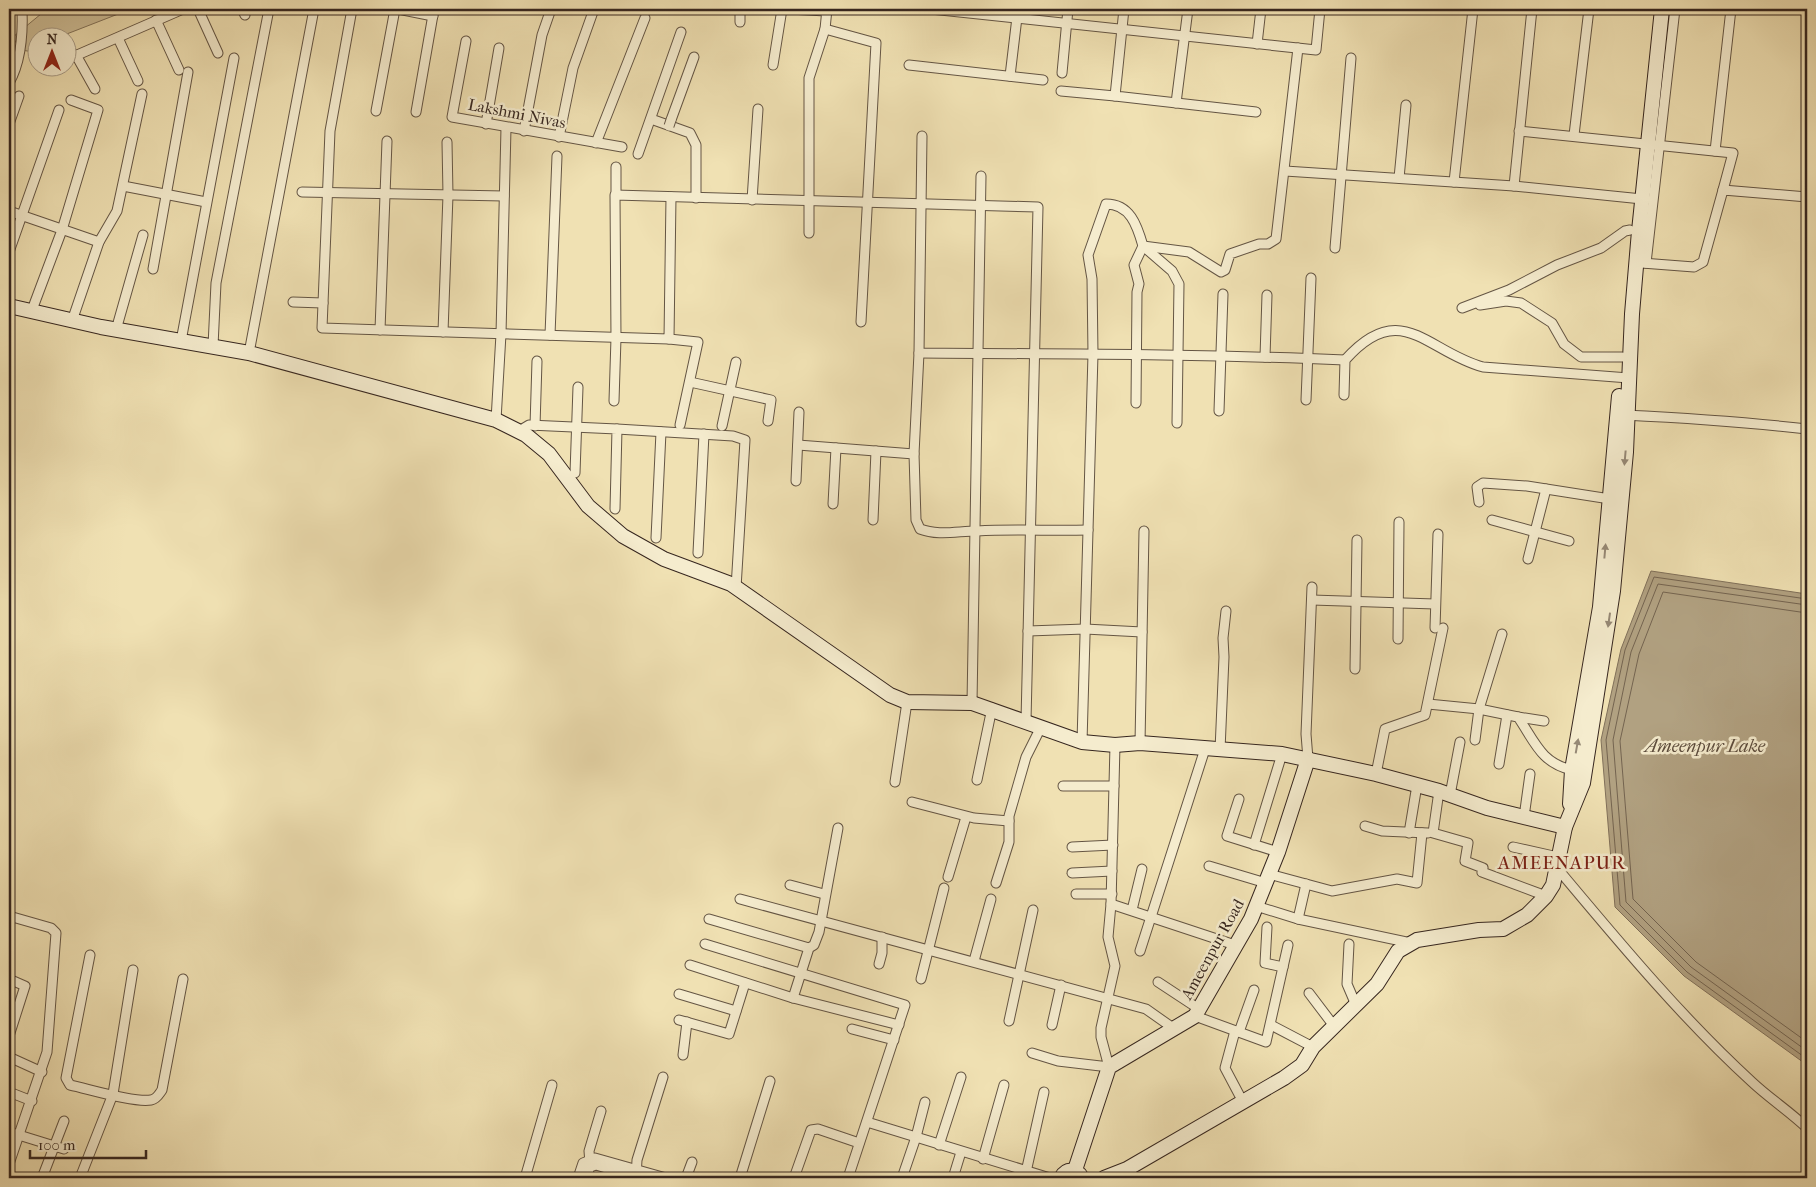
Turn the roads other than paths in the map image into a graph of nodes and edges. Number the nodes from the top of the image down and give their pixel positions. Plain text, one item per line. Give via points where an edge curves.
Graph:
1 (22, 9) edge
2 (183, 9) edge
3 (198, 9) edge
4 (269, 9) edge
5 (314, 9) edge
6 (352, 9) edge
7 (396, 9) edge
8 (551, 9) edge
9 (594, 9) edge
10 (740, 9) edge
11 (782, 9) edge
12 (789, 9) edge
13 (931, 9) edge
14 (1068, 9) edge
15 (1124, 9) edge
16 (1188, 9) edge
17 (1261, 9) edge
18 (1320, 9) edge
19 (1473, 9) edge
20 (1532, 9) edge
21 (1589, 9) edge
22 (1654, 9) edge
23 (1662, 9) edge
24 (1675, 9) edge
25 (1731, 9) edge
26 (827, 10) edge
27 (960, 10) edge
28 (433, 13) edge
29 (1017, 13) edge
30 (645, 18) dead end
31 (156, 20) junction
32 (740, 22) dead end
33 (1067, 23) junction
34 (1121, 29) junction
35 (825, 30) junction
36 (681, 32) dead end
37 (1184, 36) junction
38 (118, 38) junction
39 (466, 41) dead end
40 (1257, 44) junction
41 (499, 48) dead end
42 (1298, 48) junction
43 (218, 53) dead end
44 (78, 55) edge
45 (694, 57) dead end
46 (234, 58) dead end
47 (1351, 58) dead end
48 (78, 65) edge
49 (773, 65) dead end
50 (909, 65) dead end
51 (1062, 74) dead end
52 (1010, 76) junction
53 (138, 80) dead end
54 (1043, 80) dead end
55 (9, 83) edge
56 (95, 89) dead end
57 (1061, 91) dead end
58 (142, 94) dead end
59 (19, 96) dead end
60 (1115, 96) junction
61 (71, 100) dead end
62 (1176, 103) junction
63 (1406, 105) dead end
64 (758, 109) dead end
65 (59, 110) dead end
66 (376, 111) dead end
67 (416, 112) dead end
68 (1256, 112) dead end
69 (650, 119) junction
70 (670, 123) dead end
71 (9, 124) edge
72 (486, 124) junction
73 (506, 128) junction
74 (524, 131) junction
75 (1519, 131) junction
76 (1574, 135) junction
77 (922, 136) dead end
78 (558, 137) junction
79 (387, 141) dead end
80 (447, 142) dead end
81 (596, 143) junction
82 (1649, 144) junction
83 (622, 147) dead end
84 (1715, 151) junction
85 (638, 154) dead end
86 (557, 156) dead end
87 (616, 167) dead end
88 (1285, 171) junction
89 (1340, 174) junction
90 (981, 176) dead end
91 (1400, 178) junction
92 (1454, 182) junction
93 (124, 186) junction
94 (1514, 186) junction
95 (1723, 190) junction
96 (302, 192) dead end
97 (327, 192) junction
98 (385, 194) junction
99 (166, 195) junction
100 (448, 195) junction
101 (616, 195) junction
102 (504, 196) junction
103 (670, 196) junction
104 (1807, 197) edge
105 (696, 198) junction
106 (1637, 199) junction
107 (752, 200) junction
108 (206, 202) junction
109 (810, 202) junction
110 (866, 204) junction
111 (923, 205) junction
112 (980, 206) junction
113 (9, 210) edge
114 (22, 215) junction
115 (62, 230) junction
116 (1634, 231) junction
117 (809, 233) dead end
118 (143, 236) dead end
119 (99, 242) junction
120 (1143, 246) junction
121 (1335, 248) dead end
122 (9, 252) edge
123 (1641, 263) junction
124 (154, 269) dead end
125 (1311, 278) dead end
126 (1223, 294) dead end
127 (1268, 295) dead end
128 (293, 302) dead end
129 (323, 303) junction
130 (9, 306) edge
131 (32, 310) junction
132 (72, 321) junction
133 (861, 322) dead end
134 (116, 330) junction
135 (380, 330) junction
136 (443, 332) junction
137 (501, 334) junction
138 (550, 335) junction
139 (616, 338) junction
140 (669, 339) junction
141 (181, 342) junction
142 (213, 346) junction
143 (249, 353) junction
144 (919, 353) junction
145 (978, 353) junction
146 (1094, 354) junction
147 (1034, 355) junction
148 (1136, 355) junction
149 (1178, 356) junction
150 (1222, 356) junction
151 (1265, 357) junction
152 (1622, 357) junction
153 (1308, 358) junction
154 (1345, 360) junction
155 (537, 361) dead end
156 (736, 362) dead end
157 (1625, 378) junction
158 (690, 382) junction
159 (578, 387) dead end
160 (730, 391) junction
161 (1344, 395) dead end
162 (1306, 400) dead end
163 (614, 401) dead end
164 (1136, 403) dead end
165 (1219, 411) dead end
166 (800, 412) dead end
167 (1623, 414) junction
168 (496, 420) junction
169 (768, 421) dead end
170 (1176, 423) dead end
171 (680, 425) dead end
172 (535, 426) junction
173 (722, 426) dead end
174 (577, 427) junction
175 (617, 429) junction
176 (1807, 429) edge
177 (519, 431) junction
178 (661, 432) junction
179 (704, 434) junction
180 (798, 445) junction
181 (836, 448) junction
182 (876, 451) junction
183 (914, 454) junction
184 (575, 473) dead end
185 (796, 481) dead end
186 (1546, 489) junction
187 (1610, 499) junction
188 (1479, 502) dead end
189 (833, 504) dead end
190 (615, 509) dead end
191 (873, 520) dead end
192 (1492, 520) dead end
193 (1399, 522) dead end
194 (975, 530) junction
195 (1088, 530) junction
196 (1031, 531) junction
197 (1144, 531) dead end
198 (1535, 532) junction
199 (1438, 534) dead end
200 (656, 538) dead end
201 (1357, 540) dead end
202 (1569, 541) dead end
203 (698, 553) dead end
204 (1528, 559) dead end
205 (1312, 587) dead end
206 (736, 588) junction
207 (1312, 600) junction
208 (1355, 602) junction
209 (1398, 603) junction
210 (1435, 604) junction
211 (1226, 611) dead end
212 (1085, 629) junction
213 (1028, 631) junction
214 (1142, 632) junction
215 (1502, 634) dead end
216 (1398, 639) dead end
217 (1355, 669) dead end
218 (907, 702) junction
219 (972, 703) junction
220 (1428, 704) junction
221 (992, 708) junction
222 (1479, 709) junction
223 (1507, 715) junction
224 (1518, 717) junction
225 (1026, 721) junction
226 (1544, 721) dead end
227 (1041, 727) junction
228 (1475, 740) dead end
229 (1082, 742) junction
230 (1460, 742) dead end
231 (1140, 743) junction
232 (1115, 745) junction
233 (1205, 749) junction
234 (1220, 750) junction
235 (1282, 754) junction
236 (1308, 759) junction
237 (1498, 764) dead end
238 (1572, 770) junction
239 (1376, 774) junction
240 (1530, 774) dead end
241 (976, 780) dead end
242 (895, 782) dead end
243 (1417, 785) junction
244 (1063, 786) dead end
245 (1114, 786) junction
246 (1445, 793) junction
247 (1239, 799) dead end
248 (912, 802) dead end
249 (1570, 812) junction
250 (966, 816) junction
251 (1524, 816) junction
252 (1009, 821) junction
253 (1365, 826) dead end
254 (1565, 827) junction
255 (838, 828) dead end
256 (1410, 833) junction
257 (1433, 833) junction
258 (1422, 834) junction
259 (1113, 845) junction
260 (1254, 845) junction
261 (1072, 847) dead end
262 (1513, 847) dead end
263 (1278, 852) junction
264 (1558, 863) junction
265 (1209, 866) dead end
266 (1142, 869) dead end
267 (1112, 871) junction
268 (1072, 873) dead end
269 (948, 877) dead end
270 (1268, 878) junction
271 (996, 883) dead end
272 (1306, 884) junction
273 (790, 885) dead end
274 (944, 888) dead end
275 (824, 894) junction
276 (1076, 894) dead end
277 (1112, 894) junction
278 (1546, 896) junction
279 (991, 899) dead end
280 (740, 900) dead end
281 (1111, 904) junction
282 (1256, 906) junction
283 (1033, 910) dead end
284 (1132, 910) junction
285 (9, 916) edge
286 (1151, 916) junction
287 (709, 919) dead end
288 (1298, 919) junction
289 (821, 920) junction
290 (1267, 928) dead end
291 (882, 937) junction
292 (1412, 943) junction
293 (705, 944) dead end
294 (1349, 944) dead end
295 (1235, 945) junction
296 (1288, 945) dead end
297 (809, 948) junction
298 (930, 950) junction
299 (1140, 951) dead end
300 (90, 955) dead end
301 (974, 961) junction
302 (879, 964) dead end
303 (690, 965) dead end
304 (1283, 967) junction
305 (133, 970) dead end
306 (800, 974) junction
307 (1020, 974) junction
308 (921, 979) dead end
309 (9, 980) edge
310 (183, 980) dead end
311 (1158, 982) dead end
312 (745, 983) junction
313 (1061, 986) junction
314 (1254, 990) dead end
315 (1309, 993) dead end
316 (679, 994) dead end
317 (793, 998) junction
318 (1108, 999) junction
319 (1356, 1005) junction
320 (736, 1011) junction
321 (1197, 1012) junction
322 (1009, 1021) dead end
323 (11, 1022) edge
324 (899, 1025) junction
325 (1052, 1025) dead end
326 (1271, 1025) junction
327 (1334, 1026) junction
328 (1173, 1028) junction
329 (852, 1029) dead end
330 (1237, 1031) junction
331 (9, 1036) edge
332 (894, 1040) junction
333 (1313, 1048) junction
334 (1032, 1053) dead end
335 (683, 1055) dead end
336 (9, 1057) edge
337 (1109, 1067) junction
338 (42, 1072) junction
339 (961, 1076) dead end
340 (663, 1077) dead end
341 (770, 1081) dead end
342 (552, 1085) dead end
343 (1004, 1085) dead end
344 (9, 1092) edge
345 (1044, 1092) dead end
346 (113, 1094) junction
347 (32, 1101) junction
348 (925, 1102) dead end
349 (1243, 1102) junction
350 (601, 1111) dead end
351 (64, 1121) dead end
352 (867, 1122) junction
353 (1807, 1128) edge
354 (9, 1132) edge
355 (19, 1135) junction
356 (916, 1137) junction
357 (859, 1143) junction
358 (54, 1145) junction
359 (939, 1145) junction
360 (64, 1149) dead end
361 (962, 1152) junction
362 (983, 1159) junction
363 (692, 1162) dead end
364 (590, 1163) junction
365 (9, 1164) edge
366 (1012, 1168) junction
367 (1026, 1172) junction
368 (1079, 1174) edge
369 (637, 1175) edge
370 (42, 1178) edge
371 (80, 1178) edge
372 (525, 1178) edge
373 (578, 1178) edge
374 (586, 1178) edge
375 (666, 1178) edge
376 (686, 1178) edge
377 (740, 1178) edge
378 (794, 1178) edge
379 (848, 1178) edge
380 (902, 1178) edge
381 (953, 1178) edge
382 (1008, 1178) edge
383 (1050, 1178) edge
384 (1061, 1178) edge
385 (1104, 1178) edge

1 - 55 street via 17,70
2 - 31 street
3 - 43 street
4 - 142 street via 216,284
5 - 143 street
6 - 97 street via 330,131
7 - 28 street
7 - 66 street
8 - 74 street via 542,35
9 - 78 street via 573,68
10 - 32 street
11 - 49 street
12 - 26 street
13 - 27 street
14 - 33 street
15 - 34 street
16 - 37 street
17 - 40 street
18 - 42 street via 1316,50
19 - 92 street
20 - 75 street
21 - 76 street
22 - 82 street
23 - 82 street
24 - 82 street
25 - 84 street
26 - 35 street
27 - 29 street
28 - 67 street
29 - 33 street
29 - 52 street
30 - 81 street
31 - 38 street
31 - 99 street via 184,71
33 - 34 street
33 - 51 street
34 - 37 street
34 - 60 street
35 - 109 street via 810,78
35 - 110 street via 876,43
36 - 69 street
37 - 40 street
37 - 62 street
38 - 44 street
38 - 53 street
39 - 72 street, Lakshmi Nivas via 452,116
40 - 42 street
41 - 72 street
42 - 88 street
45 - 70 street
46 - 108 street
47 - 89 street
48 - 56 street
50 - 52 street
52 - 54 street
57 - 60 street
58 - 93 street
59 - 71 street
60 - 62 street
61 - 115 street via 98,110
62 - 68 street
63 - 91 street
64 - 107 street
65 - 114 street
69 - 85 street
69 - 105 street via 690,133 696,145
72 - 73 street, Lakshmi Nivas
73 - 74 street, Lakshmi Nivas
73 - 102 street
74 - 78 street, Lakshmi Nivas
75 - 76 street
75 - 94 street
76 - 82 street
77 - 111 street
78 - 81 street, Lakshmi Nivas
79 - 98 street
80 - 100 street
81 - 83 street, Lakshmi Nivas
82 - 84 street
82 - 106 street
82 - 123 street
84 - 95 street via 1733,153
86 - 138 street
87 - 101 street
88 - 89 street
88 - 120 street via 1276,239 1230,254 1223,271 1212,268 1189,252
89 - 91 street
89 - 121 street
90 - 112 street
91 - 92 street
92 - 94 street
93 - 99 street
93 - 119 street via 117,211
94 - 106 street
95 - 104 street
95 - 123 street via 1703,262 1694,267
96 - 97 street
97 - 98 street
97 - 129 street
98 - 100 street
98 - 135 street
99 - 108 street
99 - 124 street
100 - 102 street
100 - 136 street
101 - 103 street
101 - 139 street
102 - 137 street
103 - 105 street
103 - 140 street
105 - 107 street
106 - 116 street
107 - 109 street
108 - 141 street
109 - 110 street
109 - 117 street
110 - 111 street
110 - 133 street
111 - 112 street
111 - 144 street via 919,257
112 - 145 street
112 - 147 street via 1038,207
113 - 114 street
114 - 115 street
114 - 122 street
115 - 119 street
115 - 131 street
116 - 123 street
116 - 152 street
116 - 152 street via 1625,231 1601,248 1462,308 1506,301 1521,303 1552,323 1564,344 1581,356
118 - 134 street
119 - 132 street
120 - 146 street via 1131,215 1117,206 1106,204 1088,255 1092,279
120 - 148 street via 1134,265 1139,284 1136,292
120 - 149 street via 1172,271 1179,284
123 - 157 street
125 - 153 street
126 - 150 street
127 - 151 street
128 - 129 street
129 - 135 street via 322,328
130 - 131 street
131 - 132 street
132 - 134 street
134 - 141 street
135 - 136 street
136 - 137 street
137 - 138 street
137 - 168 street
138 - 139 street
139 - 140 street
139 - 163 street
140 - 158 street via 698,342
141 - 142 street
142 - 143 street
143 - 168 street
144 - 145 street
144 - 183 street
145 - 147 street
145 - 194 street
146 - 147 street
146 - 148 street
146 - 195 street
147 - 196 street
148 - 149 street
148 - 164 street
149 - 150 street
149 - 170 street
150 - 151 street
150 - 165 street
151 - 153 street
152 - 157 street
153 - 154 street
153 - 162 street
154 - 157 street via 1370,338 1393,330 1427,338 1461,359 1483,367
154 - 161 street
155 - 172 street
156 - 160 street
157 - 167 street
158 - 160 street
158 - 171 street
159 - 174 street
160 - 169 street via 771,400
160 - 173 street
166 - 180 street
167 - 176 street via 1734,420
167 - 187 street
167 -> 249 street via 1613,591 1583,783
168 - 177 street
172 - 174 street
172 - 177 street via 529,425
174 - 175 street
174 - 184 street
175 - 178 street
175 - 190 street
177 - 206 street via 549,454 588,506 623,536 664,558
178 - 179 street
178 - 200 street
179 - 203 street
179 - 206 street via 745,440
180 - 181 street
180 - 185 street
181 - 182 street
181 - 189 street
182 - 183 street
182 - 191 street
183 - 194 street via 916,520 920,529 954,533
186 - 187 street
186 - 188 street via 1483,483 1478,487
186 - 198 street
238 -> 187 street via 1600,607
192 - 198 street
193 - 209 street
194 - 196 street
194 - 219 street
195 - 196 street
195 - 212 street
196 - 213 street
197 - 214 street
198 - 202 street
198 - 204 street
199 - 210 street
201 - 208 street
205 - 207 street
206 - 218 street via 890,696
207 - 208 street
207 - 236 street via 1306,734
208 - 209 street
208 - 217 street
209 - 210 street
209 - 216 street
210 - 220 street via 1439,628
211 - 234 street via 1222,638
212 - 213 street
212 - 214 street
212 - 229 street
213 - 225 street
214 - 231 street
215 - 222 street
218 - 219 street
218 - 242 street
219 - 221 street
220 - 222 street
220 - 239 street via 1425,715 1385,729
221 - 225 street
221 - 241 street
222 - 223 street
222 - 228 street
223 - 224 street
223 - 237 street
224 - 226 street
224 - 238 street via 1548,761 1559,768
225 - 227 street
227 - 229 street
227 - 252 street via 1026,757
229 - 232 street
230 - 246 street
231 - 232 street
231 - 233 street
232 - 245 street
233 - 234 street
233 - 286 street
234 - 235 street
235 - 236 street
235 - 260 street
236 - 239 street
236 - 263 street, Ameenpur Road
238 - 249 street
239 - 243 street
240 - 251 street
243 - 246 street
243 - 256 street
244 - 245 street
245 - 259 street
246 - 251 street via 1487,808
246 - 257 street
247 - 260 street via 1227,836
248 - 250 street
249 - 254 street
250 - 252 street
250 - 269 street
251 - 254 street
252 - 271 street via 1009,842
253 - 256 street
254 - 264 street
255 - 275 street
256 - 258 street
257 - 258 street
257 - 278 street via 1468,843 1465,861 1483,868 1482,872
258 - 272 street via 1417,883 1396,879 1332,891
259 - 261 street
259 - 267 street
260 - 263 street
262 - 264 street
263 - 270 street, Ameenpur Road
264 - 278 street
264 - 353 street via 1656,984 1753,1083
265 - 270 street
266 - 284 street
267 - 268 street
267 - 277 street
270 - 272 street
270 - 282 street, Ameenpur Road
272 - 288 street
273 - 275 street
274 - 298 street
275 - 289 street
276 - 277 street
277 - 281 street
278 - 292 street via 1527,914 1503,929 1479,930
279 - 301 street
280 - 289 street
281 - 284 street
281 - 318 street via 1108,937 1115,966
282 - 288 street
282 - 295 street, Ameenpur Road
283 - 307 street
284 - 286 street
285 - 338 street via 51,928 56,933 48,1052
286 - 295 street
286 - 299 street
287 - 297 street
288 - 292 street
289 - 291 street
289 - 297 street via 814,945
290 - 304 street via 1265,963
291 - 298 street
291 - 302 street
292 - 319 street via 1398,951 1377,984
293 - 306 street
294 - 319 street via 1347,984
295 - 321 street, Ameenpur Road
296 - 304 street
297 - 306 street
298 - 301 street
298 - 308 street
300 - 346 street via 66,1078 70,1084
301 - 307 street
303 - 312 street
304 - 326 street
305 - 346 street
306 - 317 street
306 - 324 street via 906,1005
307 - 313 street
307 - 322 street
309 - 323 street via 25,986
310 - 346 street via 158,1097 151,1100
311 - 321 street
312 - 317 street
312 - 320 street
313 - 318 street
313 - 325 street
314 - 330 street
315 - 327 street
316 - 320 street
317 - 324 street
318 - 328 street via 1146,1008
318 - 337 street via 1101,1037
319 - 327 street
320 - 335 street via 728,1034 683,1021
321 - 328 street, Ameenpur Road
321 - 330 street
323 - 331 street
324 - 332 street
326 - 330 street via 1266,1042
326 - 333 street
327 - 333 street
328 - 337 street, Ameenpur Road
329 - 332 street
330 - 349 street via 1225,1068
332 - 352 street
333 - 349 street via 1302,1065
334 - 337 street via 1058,1061
336 - 338 street
337 - 368 street
338 - 347 street
339 - 359 street
340 - 369 street
341 - 377 street
342 - 372 street
343 - 362 street
344 - 347 street
345 - 367 street
346 - 371 street
347 - 355 street
348 - 356 street
349 - 385 street via 1127,1169
350 - 364 street via 591,1142
351 - 358 street
352 - 356 street
352 - 357 street
354 - 355 street
355 - 358 street
355 - 365 street
356 - 359 street
356 - 380 street
357 - 378 street via 818,1129 811,1130
357 - 379 street
358 - 360 street
358 - 370 street
359 - 361 street
361 - 362 street
361 - 381 street
362 - 366 street
363 - 376 street
364 - 369 street
364 - 373 street via 583,1163
364 - 374 street
366 - 367 street
366 - 382 street
367 - 383 street
368 - 384 street via 1067,1171
369 - 375 street

